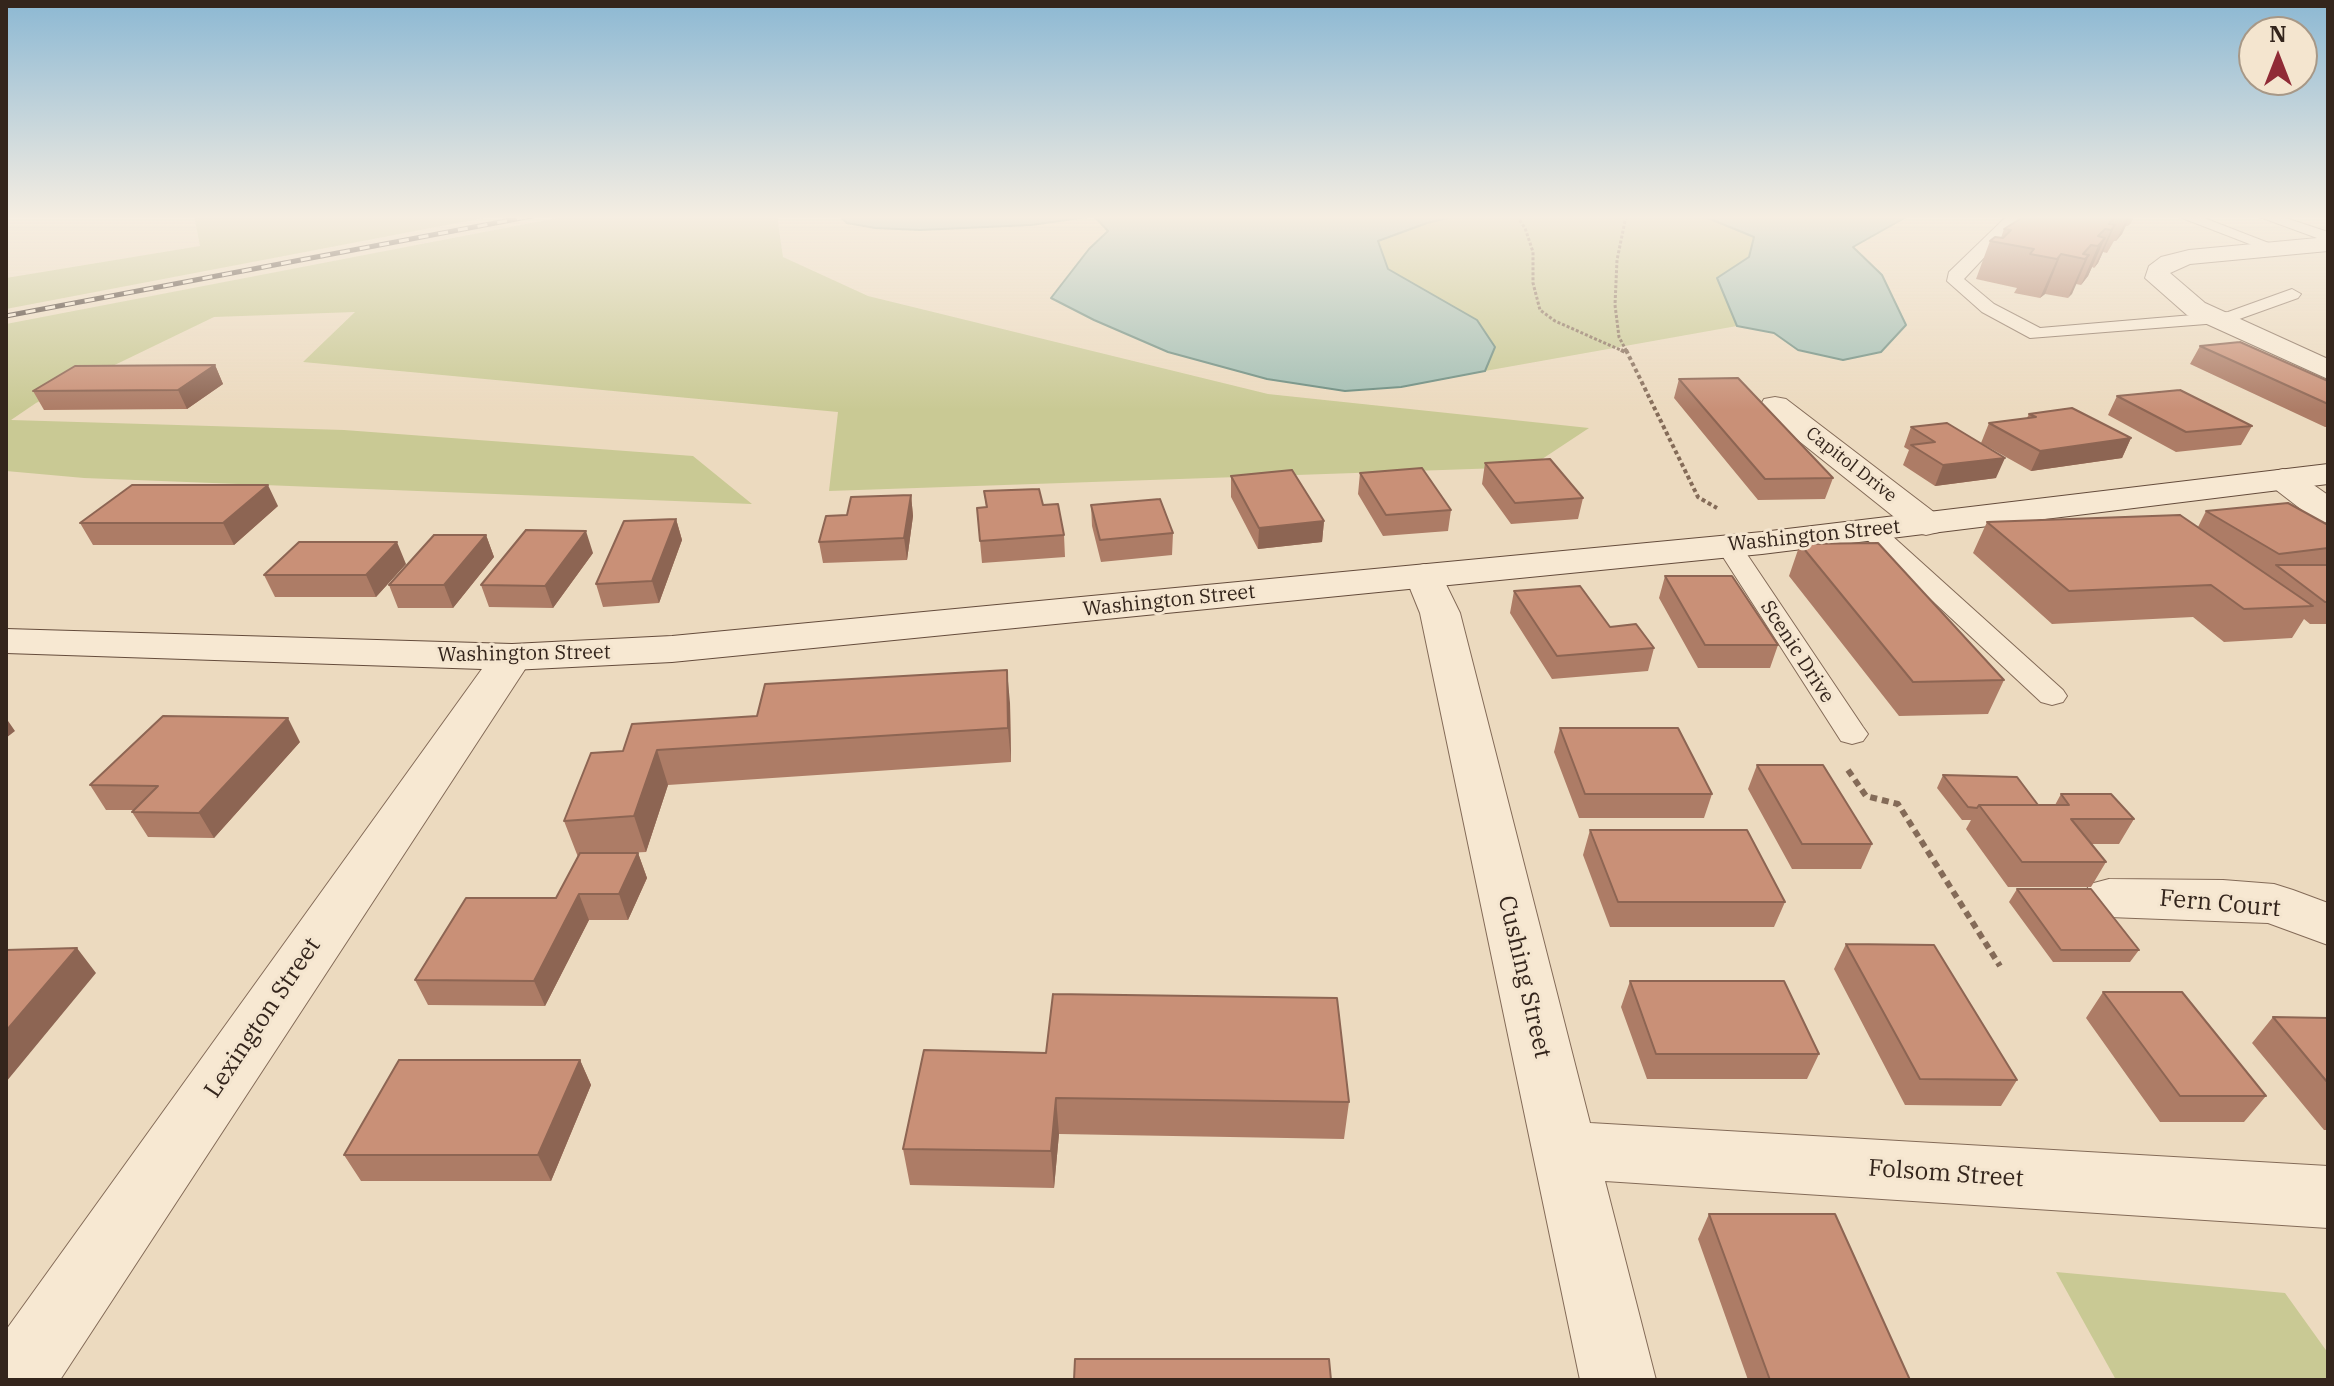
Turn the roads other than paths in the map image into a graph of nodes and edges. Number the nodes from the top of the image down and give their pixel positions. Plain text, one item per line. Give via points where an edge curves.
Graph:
1 (1956, 281) edge
2 (2161, 281) edge
3 (2292, 294) dead end
4 (2215, 319) junction
5 (2328, 370) edge
6 (1775, 406) dead end
7 (2328, 474) edge
8 (2283, 479) junction
9 (2328, 512) edge
10 (1926, 524) junction
11 (1871, 530) junction
12 (1736, 558) junction
13 (1424, 576) junction
14 (6, 641) edge
15 (512, 657) junction
16 (2052, 696) dead end
17 (1852, 734) road end
18 (2109, 898) dead end
19 (2328, 925) edge
20 (1565, 1150) junction
21 (2328, 1197) edge
22 (16, 1380) edge
23 (1618, 1380) edge

1 - 4 lane via 1974,298 2037,334
2 - 4 street
3 - 4 lane
4 - 5 street
6 - 10 street, Capitol Drive
7 - 8 street, Washington Street
8 - 9 street
8 - 10 street, Washington Street
10 - 11 street, Washington Street
11 - 12 street, Washington Street
11 - 16 lane
12 - 13 street, Washington Street
12 - 17 lane, Scenic Drive
13 - 15 street, Washington Street via 789,639
13 - 20 street, Cushing Street via 1440,613
14 - 15 street, Washington Street
15 - 22 street, Lexington Street
18 - 19 street, Fern Court via 2274,904
20 - 21 street, Folsom Street
20 - 23 street, Cushing Street

